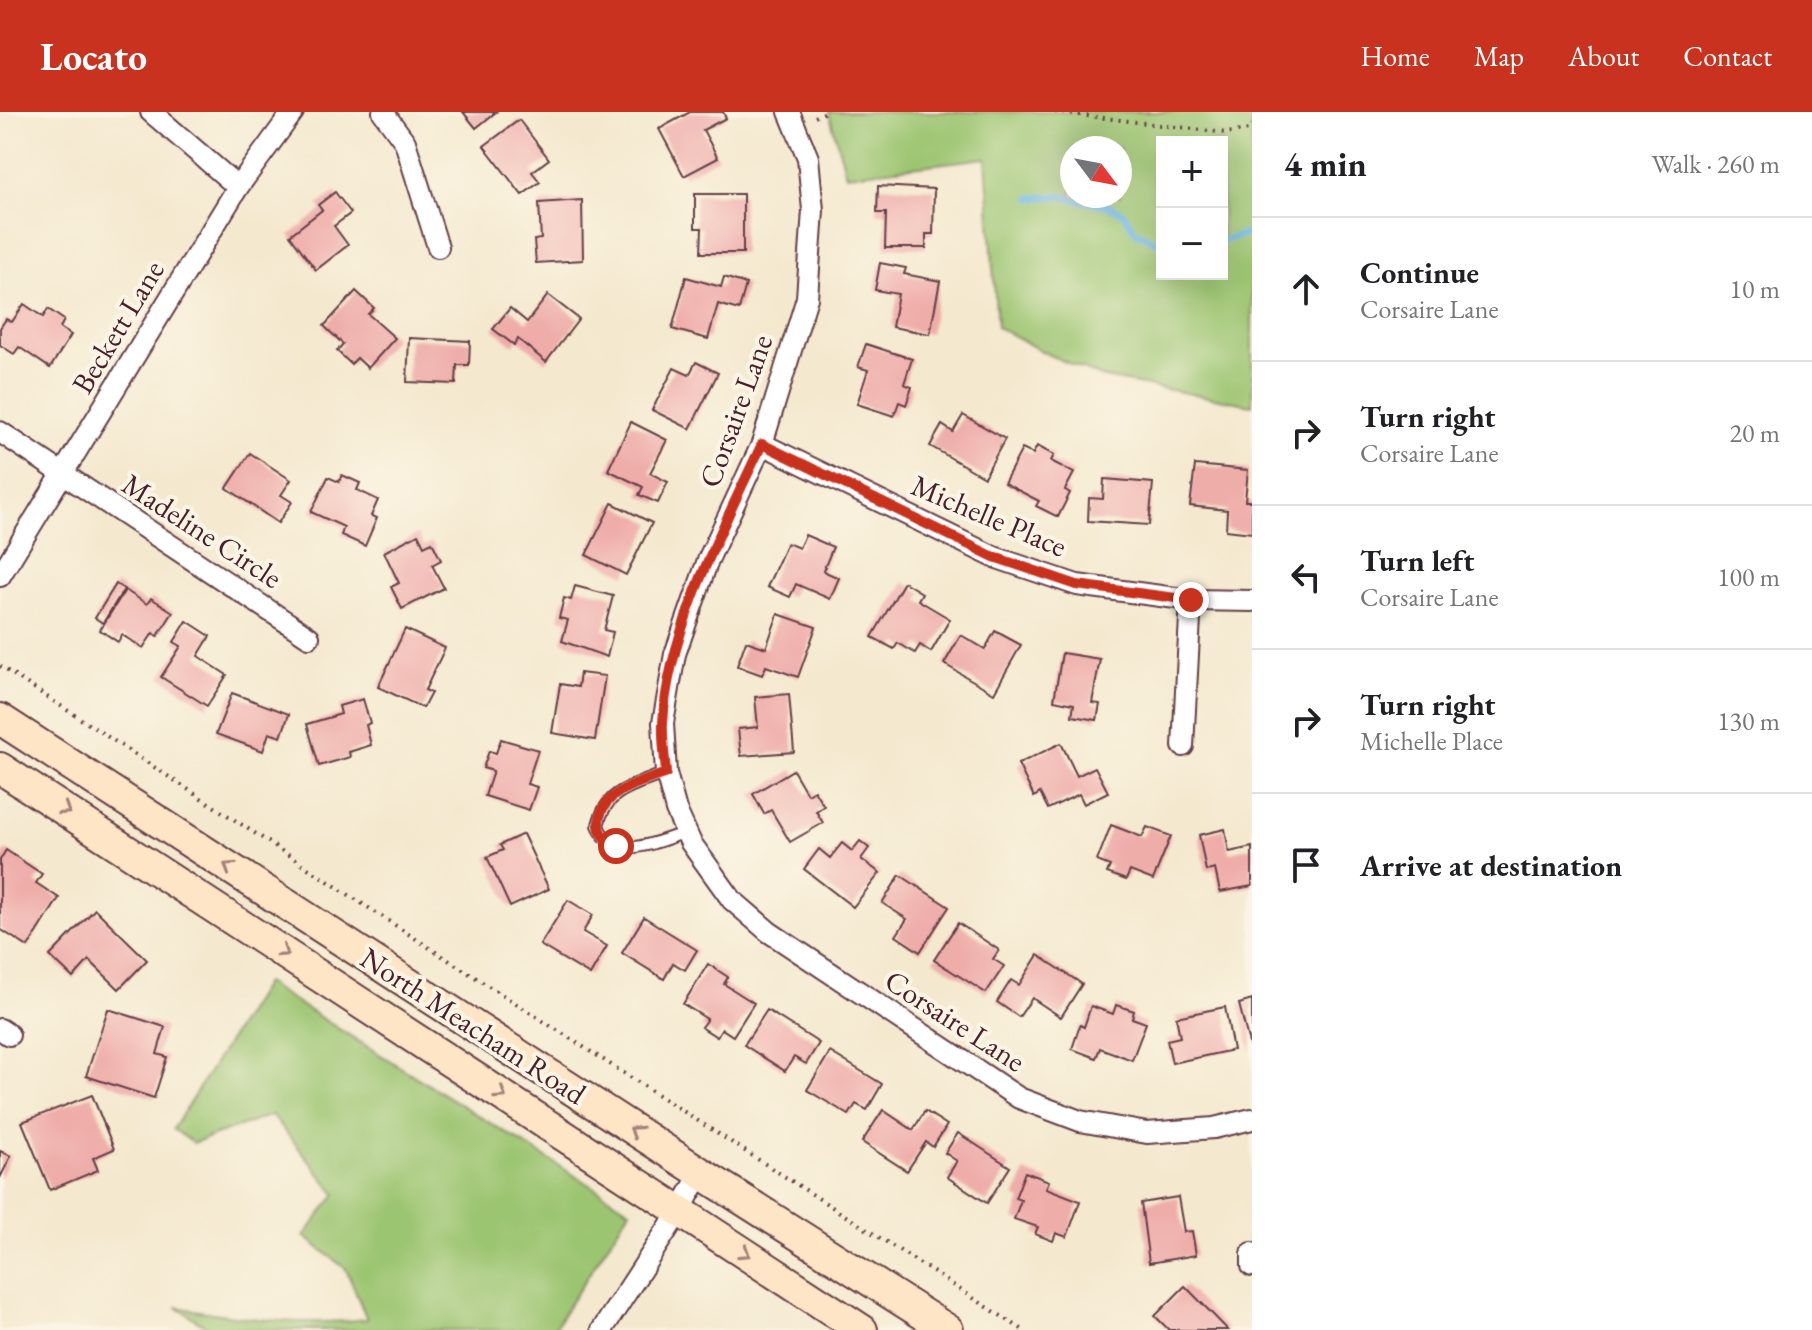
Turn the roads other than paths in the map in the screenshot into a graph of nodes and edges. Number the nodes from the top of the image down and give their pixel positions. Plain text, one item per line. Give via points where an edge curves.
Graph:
1 (151, 112) edge
2 (293, 112) edge
3 (383, 112) edge
4 (789, 112) edge
5 (238, 187) junction
6 (438, 247) dead end
7 (0, 432) edge
8 (762, 444) junction
9 (63, 474) junction
10 (0, 576) edge
11 (1191, 600) junction
12 (1252, 601) edge
13 (309, 637) dead end
14 (0, 719) edge
15 (1183, 746) dead end
16 (0, 768) edge
17 (666, 773) junction
18 (687, 832) junction
19 (1252, 1119) edge
20 (701, 1173) junction
21 (680, 1210) junction
22 (1252, 1253) edge
23 (1252, 1266) edge
24 (602, 1330) edge
25 (862, 1330) edge
26 (948, 1330) edge

1 - 5 street
2 - 5 street, Beckett Lane
3 - 6 street via 405,142
4 - 8 street, Corsaire Lane via 808,158 813,210 807,298
5 - 9 street, Beckett Lane
7 - 9 street, Madeline Circle
8 - 11 street, Michelle Place via 994,557 1077,585
8 - 17 street, Corsaire Lane via 708,560 675,654 663,723
9 - 10 street, Beckett Lane
9 - 13 street, Madeline Circle
11 - 12 street, Michelle Place
11 - 15 street
20 -> 14 main road, North Meacham Road
16 -> 21 main road, North Meacham Road
17 - 18 street, Corsaire Lane
17 - 18 lane via 617,793 607,801 598,825 607,841 626,848
18 - 19 street, Corsaire Lane via 732,900 769,932 1019,1098 1080,1121 1147,1133
20 - 21 street
20 - 26 main road, North Meacham Road
21 - 24 street
21 -> 25 main road, North Meacham Road
22 - 23 street

